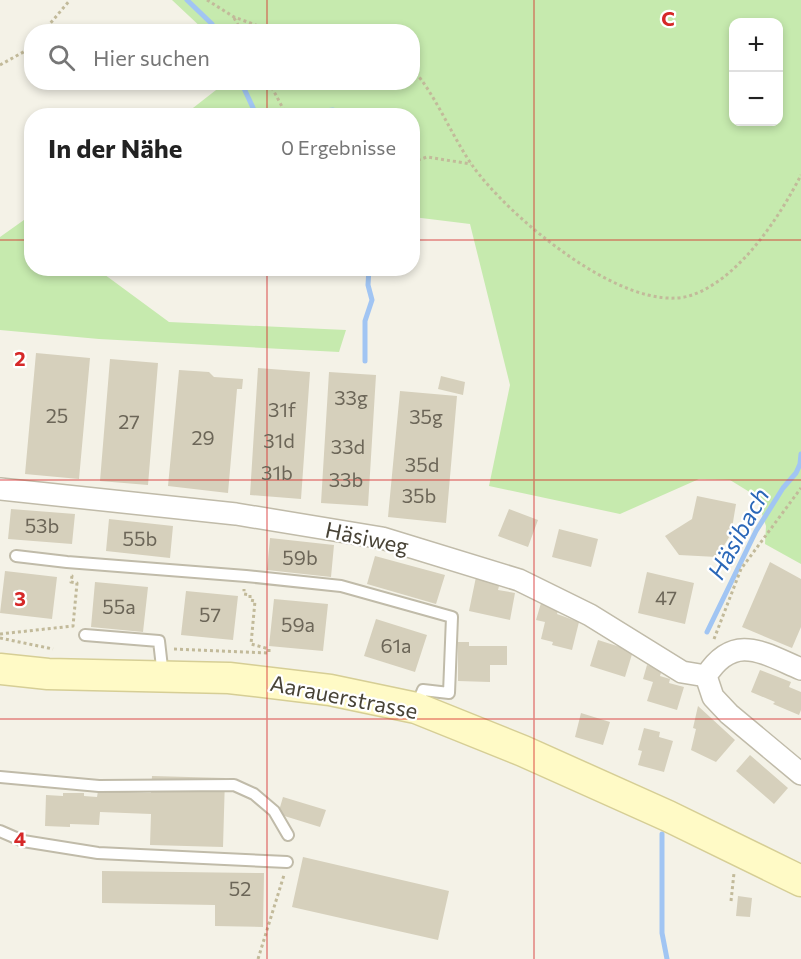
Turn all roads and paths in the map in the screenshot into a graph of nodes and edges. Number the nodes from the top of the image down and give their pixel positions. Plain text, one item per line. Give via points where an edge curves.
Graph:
1 (70, 0) edge
2 (207, 0) edge
3 (234, 17) junction
4 (50, 24) edge
5 (238, 24) edge
6 (253, 24) edge
7 (24, 52) edge
8 (0, 65) edge
9 (420, 77) edge
10 (273, 90) edge
11 (282, 108) edge
12 (420, 159) edge
13 (471, 164) junction
14 (800, 178) edge
15 (801, 488) edge
16 (0, 489) edge
17 (16, 556) dead end
18 (67, 562) junction
19 (246, 576) junction
20 (0, 634) edge
21 (85, 635) dead end
22 (162, 662) junction
23 (0, 669) edge
24 (801, 669) edge
25 (710, 670) junction
26 (416, 708) junction
27 (801, 774) edge
28 (0, 777) edge
29 (0, 831) edge
30 (288, 835) dead end
31 (287, 862) joint
32 (801, 881) edge
33 (258, 959) edge

1 - 4 path
2 - 3 path
3 - 5 path
3 - 6 path
7 - 8 path
9 - 13 path
10 - 11 path
12 - 13 path via 427,156
13 - 14 path via 511,211 580,264 637,292 674,298 704,289 743,259 777,219
15 - 25 path via 741,569 716,634
16 - 25 street, Häsiweg via 236,514 382,538 519,580 590,615 682,672
17 - 18 lane
18 - 19 lane
18 - 20 path via 65,576 72,576 71,582 77,583 73,626
19 - 22 path via 243,594 255,601 251,644 269,649 269,653
19 - 26 lane via 341,586 452,617 449,693 423,690
21 - 22 lane via 159,641
22 - 23 main road, Aarauerstrasse via 48,674
22 - 26 main road, Aarauerstrasse via 229,678 330,690
24 - 25 street via 751,649 738,649 726,653
25 - 27 street via 713,697
26 - 32 main road, Aarauerstrasse via 668,816
28 - 30 lane via 99,786 234,785 254,794 274,811
29 - 31 lane via 23,842 98,853
31 - 33 path

